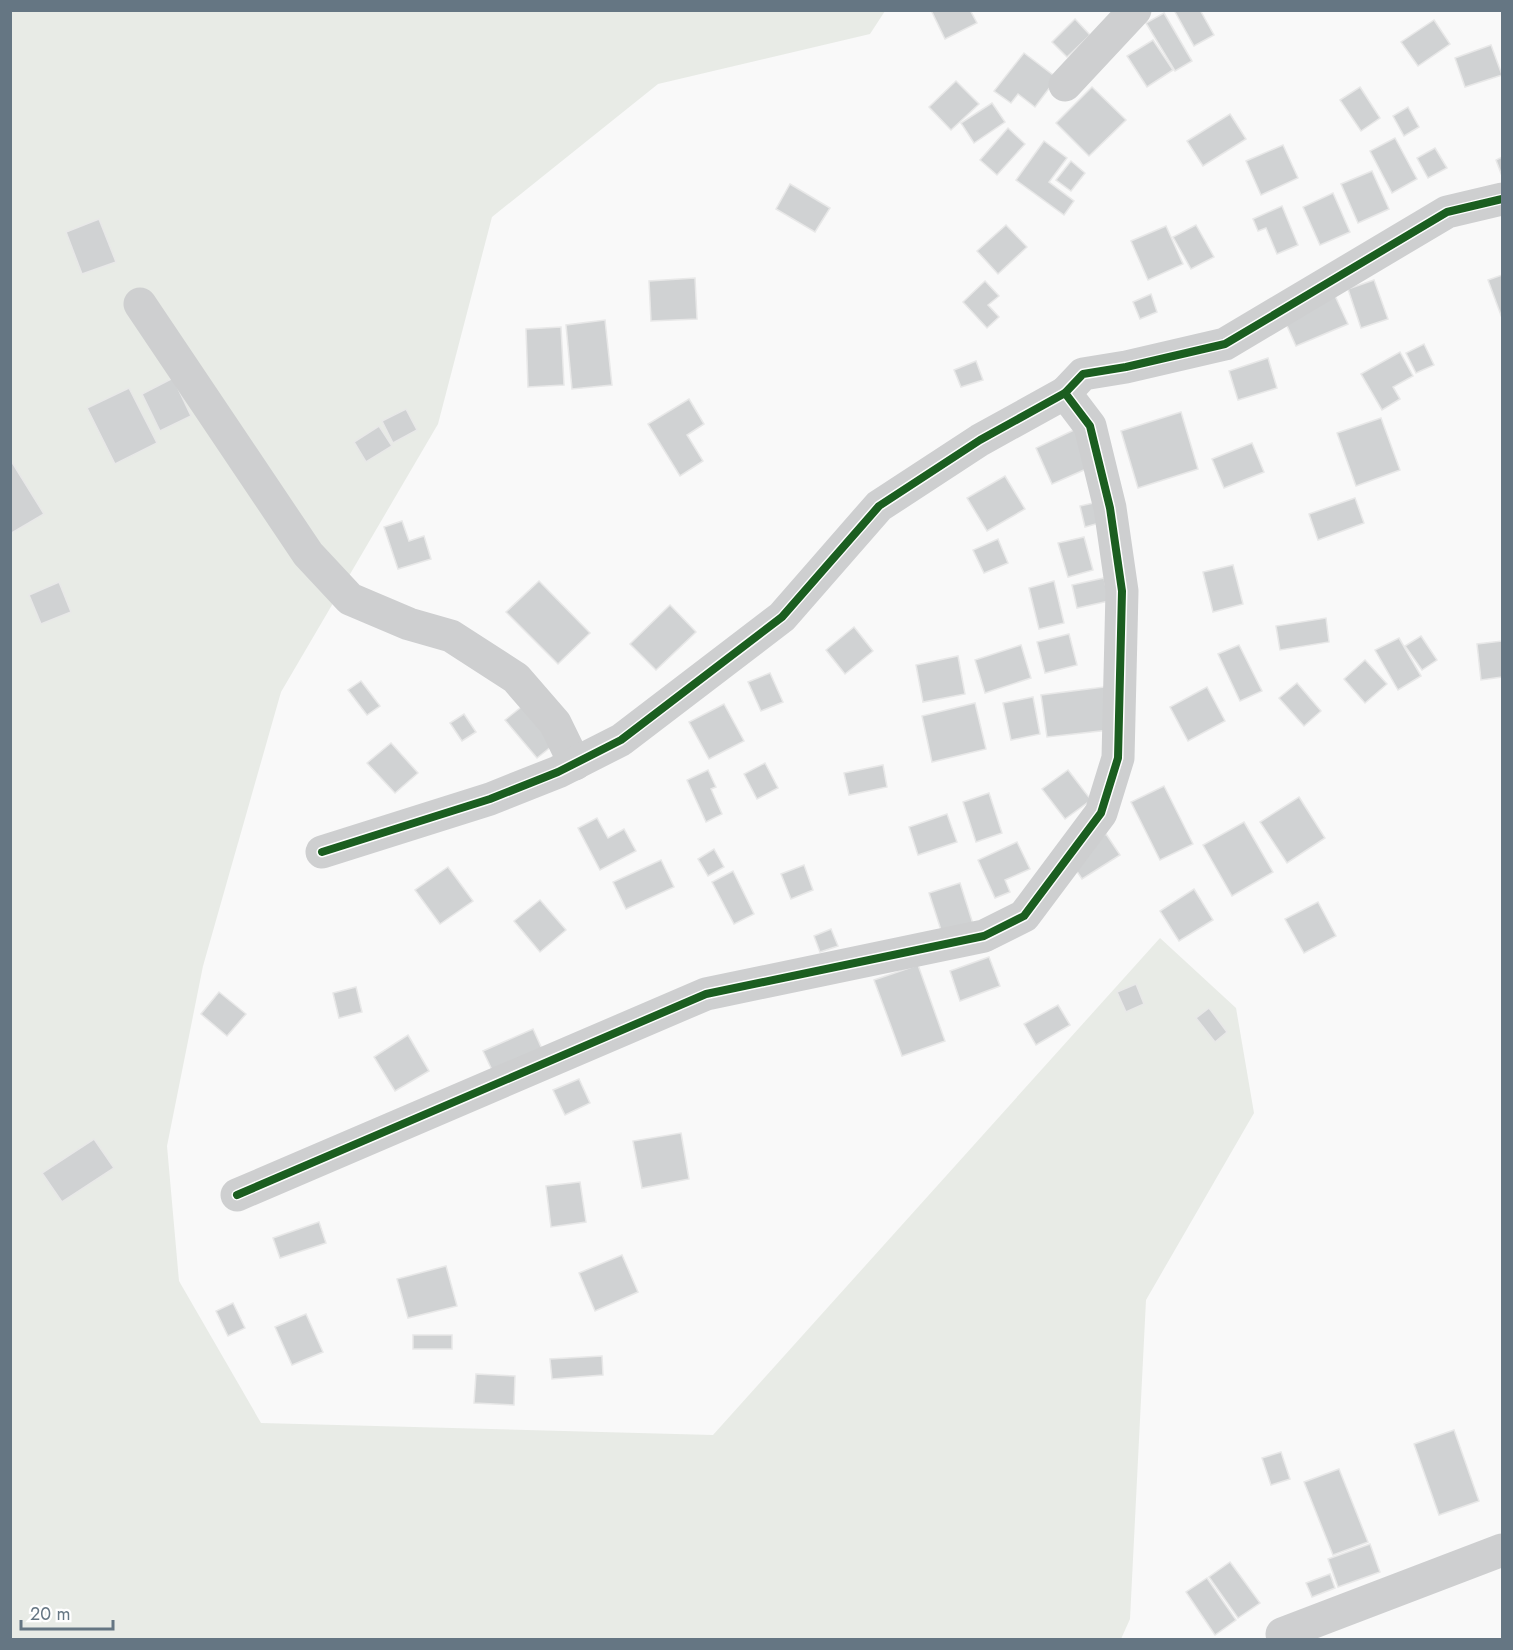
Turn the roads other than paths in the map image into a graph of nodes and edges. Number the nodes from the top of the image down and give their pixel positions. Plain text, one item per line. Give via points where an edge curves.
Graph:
1 (1135, 10) edge
2 (1065, 85) dead end
3 (1502, 198) edge
4 (140, 304) dead end
5 (1065, 393) junction
6 (575, 764) junction
7 (322, 852) dead end
8 (237, 1195) dead end
9 (1503, 1550) edge
10 (1282, 1635) dead end

1 - 2 street
3 - 5 street via 1447,212 1225,344 1083,374
4 - 6 street via 308,554 350,599 409,624 451,636 516,678 555,723
5 - 6 street via 980,440 879,506 782,617 621,740
5 - 8 street via 1090,426 1110,508 1122,591 1118,758 1101,813 1024,916 984,936 706,994
6 - 7 street via 490,800
9 - 10 street

